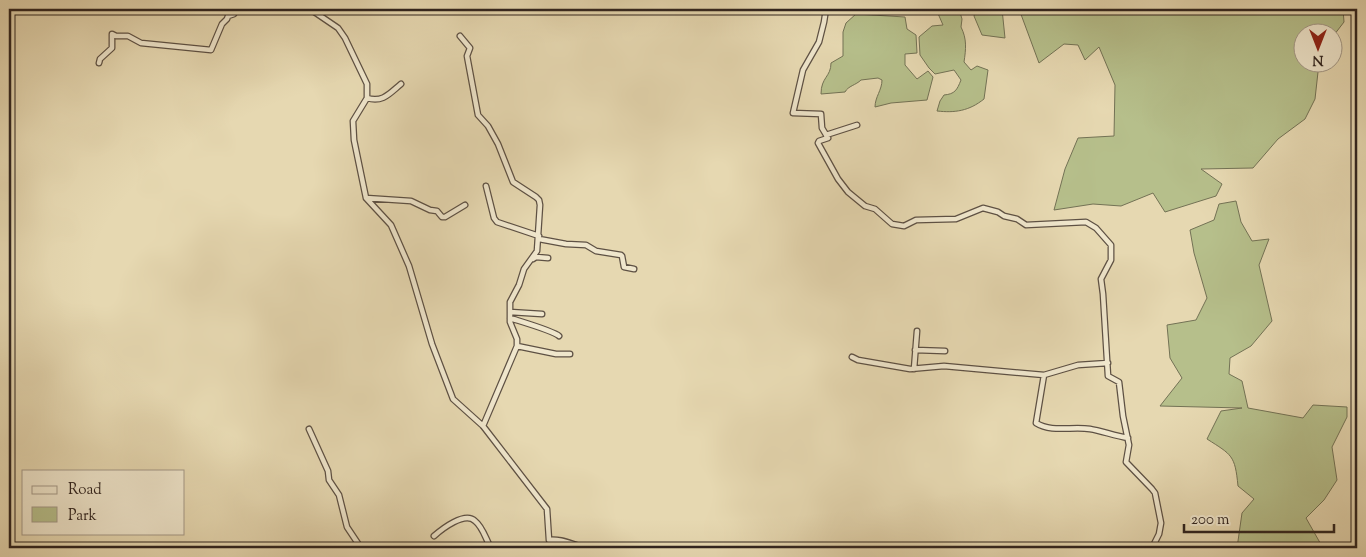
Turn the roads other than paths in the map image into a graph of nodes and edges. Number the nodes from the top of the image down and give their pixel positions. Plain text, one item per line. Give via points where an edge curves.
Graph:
1 (236, 9) edge
2 (310, 9) edge
3 (826, 9) edge
4 (460, 36) dead end
5 (99, 63) dead end
6 (401, 84) dead end
7 (367, 98) junction
8 (856, 125) dead end
9 (826, 135) junction
10 (486, 186) dead end
11 (366, 198) junction
12 (465, 205) dead end
13 (539, 237) junction
14 (548, 258) dead end
15 (533, 259) junction
16 (634, 269) dead end
17 (542, 314) dead end
18 (510, 315) junction
19 (917, 330) dead end
20 (559, 336) dead end
21 (517, 346) junction
22 (915, 350) junction
23 (945, 351) dead end
24 (570, 354) dead end
25 (852, 357) dead end
26 (1108, 363) junction
27 (914, 369) junction
28 (1044, 374) junction
29 (483, 426) junction
30 (309, 429) dead end
31 (1128, 438) junction
32 (1357, 535) edge
33 (434, 536) dead end
34 (549, 540) junction
35 (361, 548) edge
36 (491, 548) edge
37 (556, 548) edge
38 (588, 548) edge
39 (1152, 548) edge
40 (1353, 548) edge

1 - 5 street via 222,24 211,50 141,43 128,36 112,34 112,48
2 - 7 street via 338,28 345,38 367,84
3 - 9 street via 818,42 803,70 793,113 821,114
4 - 13 street via 470,48 467,56 478,115 498,144 513,182 539,200
6 - 7 street via 380,100
7 - 11 street via 353,121
8 - 9 street
9 - 26 street via 828,138 818,142 838,180 865,206 875,209 892,224 903,226 916,220 956,219 983,208 1018,219 1025,225 1085,222 1096,228 1112,247 1111,260 1100,279 1104,294
10 - 13 street via 497,222
11 - 12 street via 411,201 437,211 442,217
11 - 29 street via 391,225 409,266 432,344 453,399
13 - 15 street
13 - 16 street via 620,255 624,267
14 - 15 street
15 - 18 street via 524,269 520,285 510,302
17 - 18 street
18 - 20 street
18 - 21 street
19 - 22 street
21 - 24 street
21 - 29 street
22 - 23 street
22 - 27 street
25 - 27 street
26 - 28 street via 1078,365
26 - 31 street via 1109,377 1119,382
27 - 28 street via 944,366
28 - 31 street via 1036,424 1057,430 1090,429
29 - 34 street via 547,510
30 - 35 street via 339,495 347,527
31 - 39 street via 1126,462 1154,490 1161,520
32 - 40 street
33 - 36 street via 452,523 472,519 481,528
34 - 37 street
34 - 38 street via 563,540

